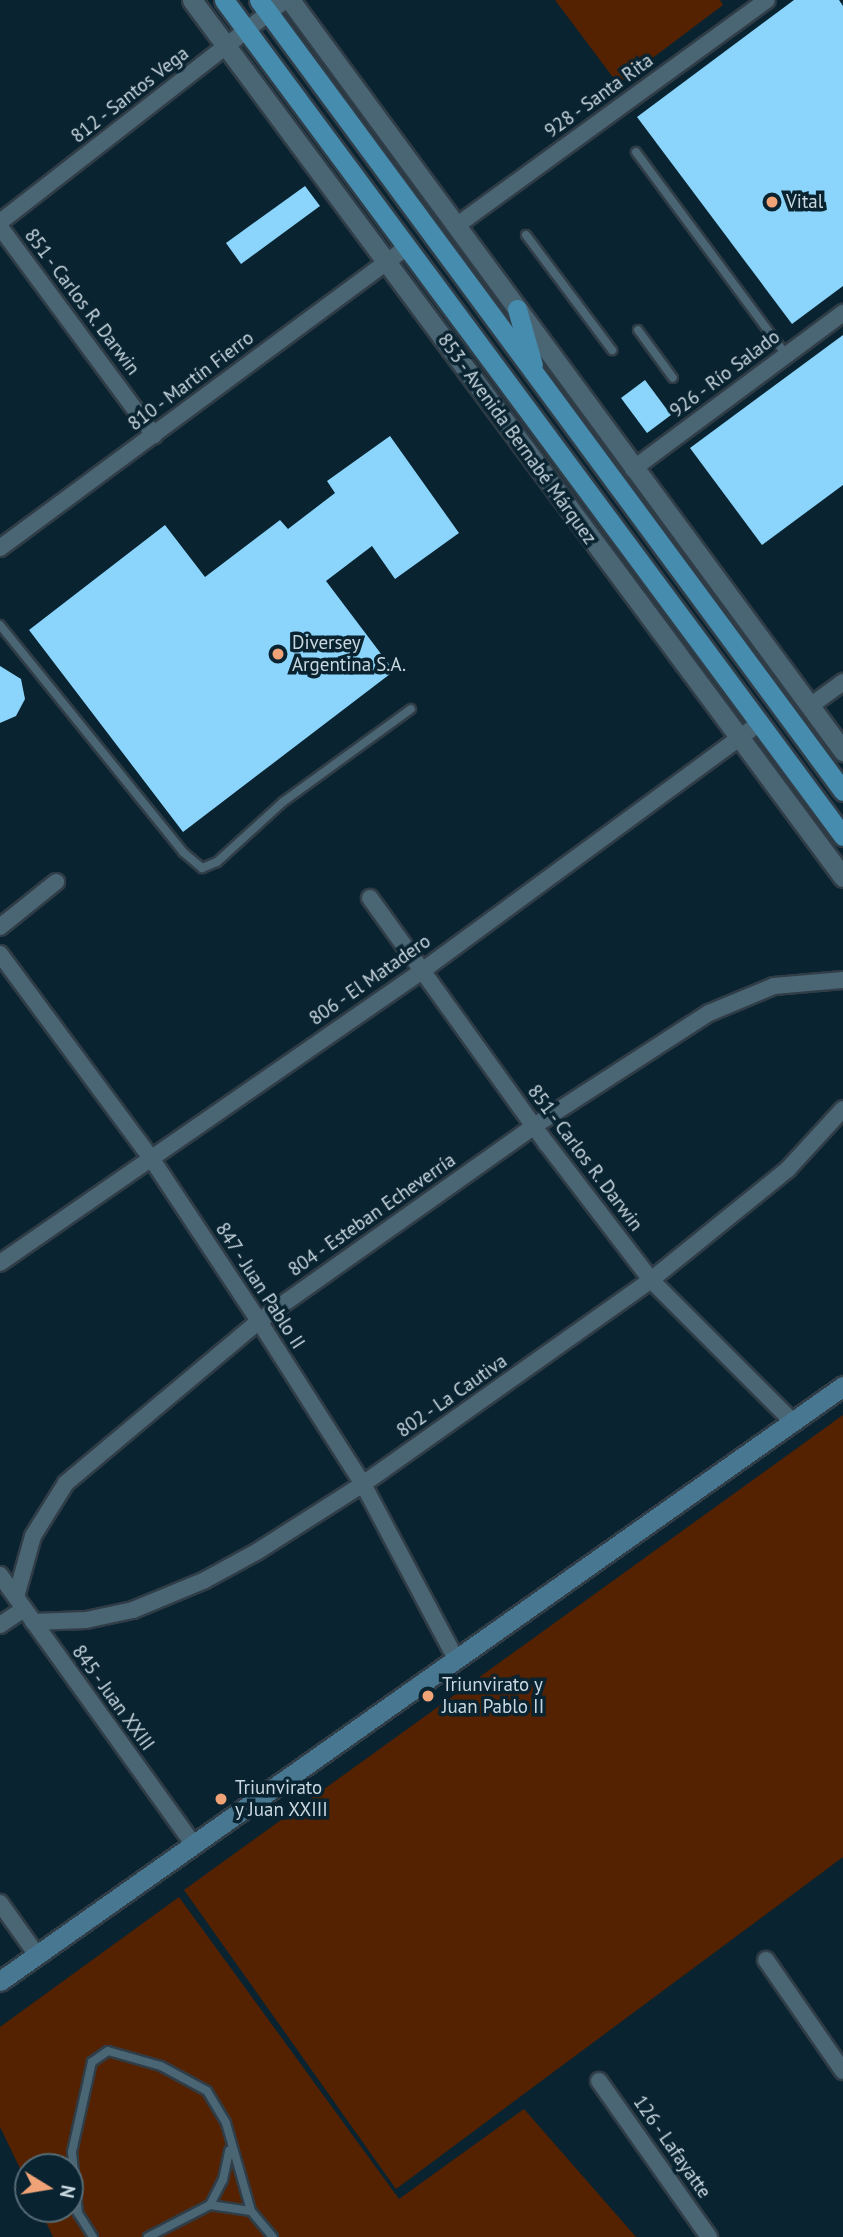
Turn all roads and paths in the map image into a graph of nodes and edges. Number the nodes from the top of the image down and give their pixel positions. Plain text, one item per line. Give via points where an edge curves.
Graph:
1 (192, 0) edge
2 (223, 0) edge
3 (285, 0) edge
4 (290, 0) edge
5 (767, 0) edge
6 (264, 6) edge
7 (246, 30) junction
8 (226, 47) junction
9 (636, 152) dead end
10 (0, 225) edge
11 (456, 226) junction
12 (526, 235) dead end
13 (407, 247) junction
14 (386, 262) junction
15 (517, 309) junction
16 (843, 313) edge
17 (638, 330) dead end
18 (612, 350) dead end
19 (786, 355) junction
20 (536, 376) junction
21 (674, 378) dead end
22 (155, 435) junction
23 (633, 469) junction
24 (0, 548) edge
25 (0, 625) edge
26 (843, 682) edge
27 (810, 706) junction
28 (411, 709) dead end
29 (758, 724) junction
30 (737, 738) junction
31 (843, 751) edge
32 (843, 791) edge
33 (843, 836) edge
34 (843, 877) edge
35 (56, 882) dead end
36 (370, 898) dead end
37 (0, 927) edge
38 (0, 954) edge
39 (422, 971) junction
40 (843, 980) edge
41 (843, 1109) edge
42 (534, 1126) junction
43 (151, 1158) junction
44 (0, 1263) edge
45 (651, 1280) junction
46 (259, 1321) junction
47 (843, 1386) edge
48 (793, 1422) junction
49 (363, 1484) junction
50 (0, 1575) edge
51 (24, 1610) junction
52 (0, 1625) edge
53 (457, 1661) junction
54 (193, 1844) junction
55 (0, 1903) edge
56 (37, 1955) junction
57 (766, 1960) dead end
58 (0, 1981) edge
59 (843, 2071) edge
60 (599, 2081) dead end
61 (229, 2148) junction
62 (209, 2205) junction
63 (251, 2211) junction
64 (93, 2237) edge
65 (148, 2237) edge
66 (274, 2237) edge
67 (709, 2237) edge

1 - 8 street, 853 - Avenida Bernabé Márquez
2 - 7 main road, 853 - Avenida Bernabé Márquez
3 - 6 street, 812 - Santos Vega
4 - 11 street
5 - 11 street, 928 - Santa Rita
6 - 7 street, 812 - Santos Vega
6 - 20 main road
7 - 8 street, 812 - Santos Vega
7 - 13 main road, 853 - Avenida Bernabé Márquez
8 - 10 street, 812 - Santos Vega
8 - 14 street, 853 - Avenida Bernabé Márquez
9 - 19 lane
10 - 22 street, 851 - Carlos R. Darwin
11 - 15 street
12 - 18 lane
13 - 14 street, 810 - Martín Fierro
13 - 29 main road, 853 - Avenida Bernabé Márquez
14 - 22 street, 810 - Martín Fierro
14 - 30 street, 853 - Avenida Bernabé Márquez
15 - 20 main road
15 - 23 street
16 - 19 street, 926 - Río Salado
17 - 21 lane
19 - 23 street, 926 - Río Salado
20 - 32 main road
22 - 24 street, 810 - Martín Fierro
23 - 27 street
25 - 28 lane via 183,852 202,868 217,862 283,802
26 - 27 street
27 - 31 street
29 - 30 street, 806 - El Matadero
29 - 33 main road, 853 - Avenida Bernabé Márquez
30 - 34 street, 853 - Avenida Bernabé Márquez
30 - 39 street, 806 - El Matadero
35 - 37 street
36 - 39 street, 851 - Carlos R. Darwin
38 - 43 street, 847 - Juan Pablo II
39 - 42 street, 851 - Carlos R. Darwin
39 - 43 street, 806 - El Matadero
40 - 42 street, 804 - Esteban Echeverría via 774,986 709,1013
41 - 45 street, 802 - La Cautiva via 788,1169
42 - 45 street, 851 - Carlos R. Darwin
42 - 46 street, 804 - Esteban Echeverría
43 - 44 street, 806 - El Matadero
43 - 46 street, 847 - Juan Pablo II
45 - 48 street, 851 - Carlos R. Darwin
45 - 49 street, 802 - La Cautiva
46 - 49 street, 847 - Juan Pablo II
46 - 51 street, 804 - Esteban Echeverría via 66,1483 33,1536
47 - 48 main road
48 - 53 main road
49 - 51 street, 802 - La Cautiva via 258,1551 165,1599 106,1617
49 - 53 street, 847 - Juan Pablo II
50 - 51 street, 845 - Juan XXIII
51 - 52 street, 802 - La Cautiva
51 - 54 street, 845 - Juan XXIII
53 - 54 main road
54 - 56 main road
55 - 56 street
56 - 58 main road
57 - 59 street
60 - 67 street, 126 - Lafayatte
61 - 62 lane via 223,2180
61 - 63 lane
61 - 64 lane via 218,2104 191,2079 133,2056 108,2051 99,2054 92,2062 72,2151 78,2213
62 - 63 lane
62 - 65 lane
63 - 66 lane

